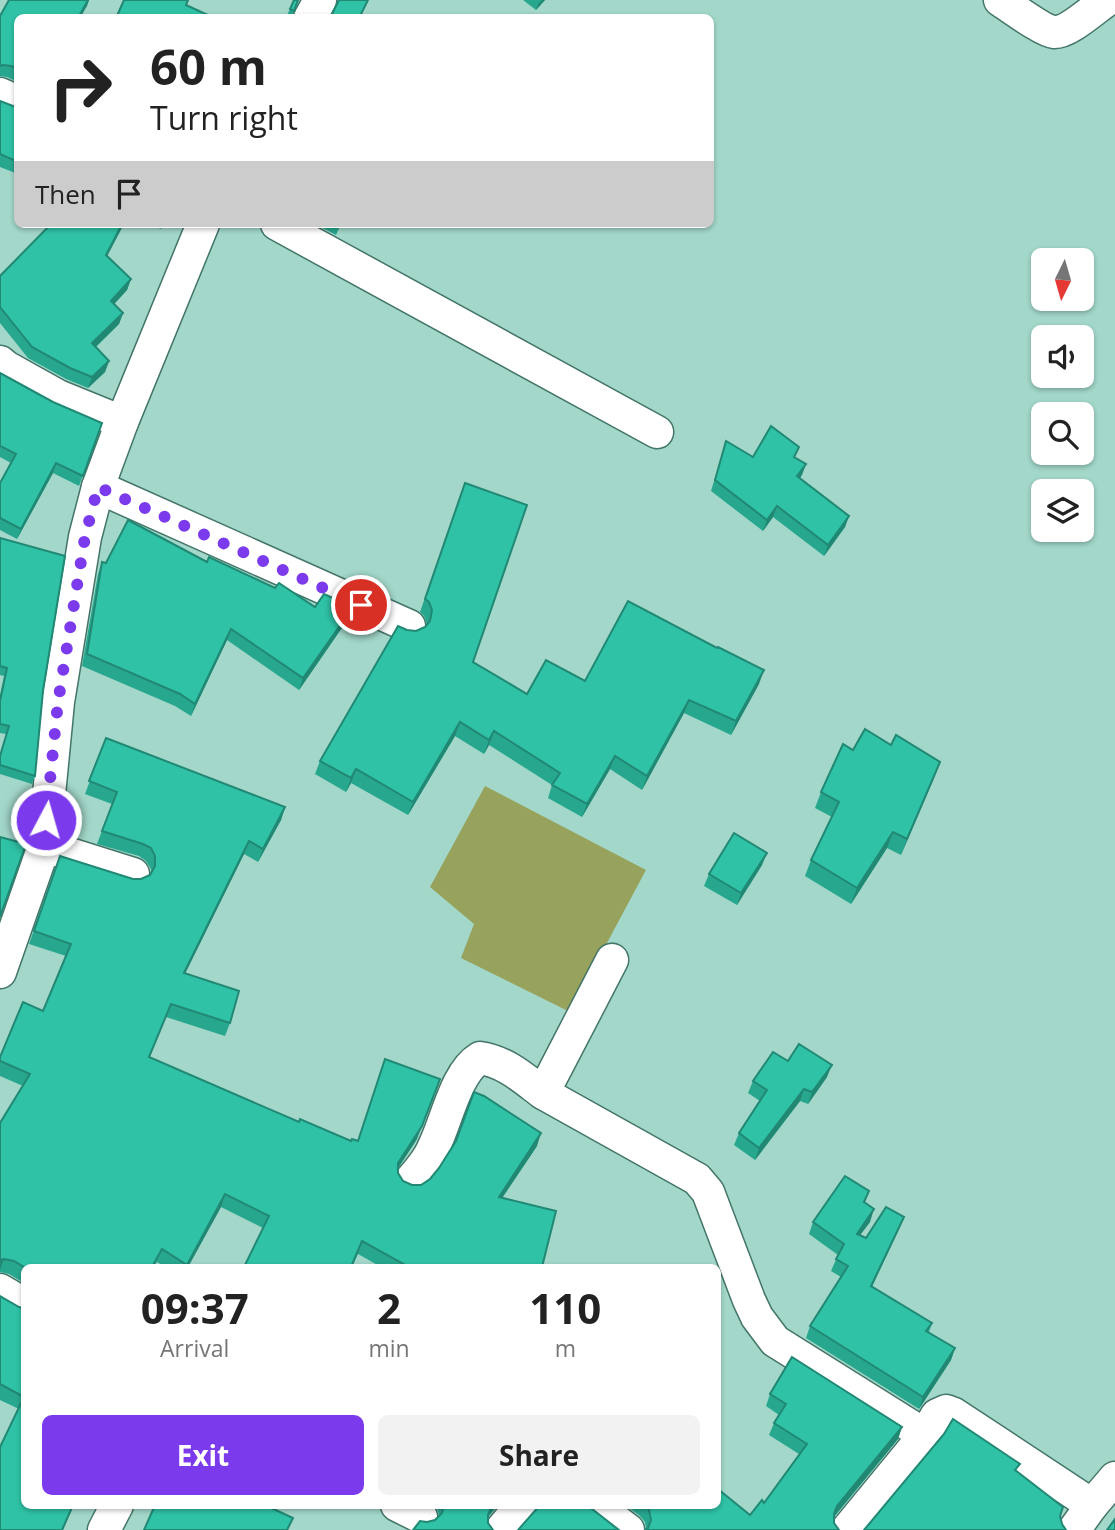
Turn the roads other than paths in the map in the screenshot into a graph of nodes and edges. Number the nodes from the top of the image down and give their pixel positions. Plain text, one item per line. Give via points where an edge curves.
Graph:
1 (1000, 0) edge
2 (1107, 0) edge
3 (201, 228) edge
4 (284, 228) edge
5 (0, 362) edge
6 (122, 422) junction
7 (657, 432) dead end
8 (98, 487) junction
9 (409, 626) dead end
10 (44, 846) junction
11 (133, 874) dead end
12 (612, 960) dead end
13 (0, 972) edge
14 (543, 1093) junction
15 (411, 1180) dead end
16 (0, 1290) edge
17 (21, 1302) edge
18 (925, 1435) junction
19 (1115, 1478) edge
20 (115, 1509) edge
21 (519, 1509) edge
22 (600, 1509) edge
23 (1083, 1518) edge
24 (104, 1530) edge
25 (501, 1530) edge
26 (628, 1530) edge
27 (847, 1530) edge

1 - 2 street via 1053,32 1070,27
3 - 6 street
4 - 7 street
5 - 6 street via 58,396
6 - 8 street
8 - 9 street
8 - 10 street via 85,537 58,702
10 - 11 street
10 - 13 street
12 - 14 street
14 - 15 street via 501,1063 480,1058 463,1077 429,1157
14 - 18 street via 697,1179 708,1192 757,1317 775,1341
16 - 17 street
18 - 23 street via 941,1412 954,1414
18 - 27 street
19 - 23 street
20 - 24 street
21 - 25 street
22 - 26 street

